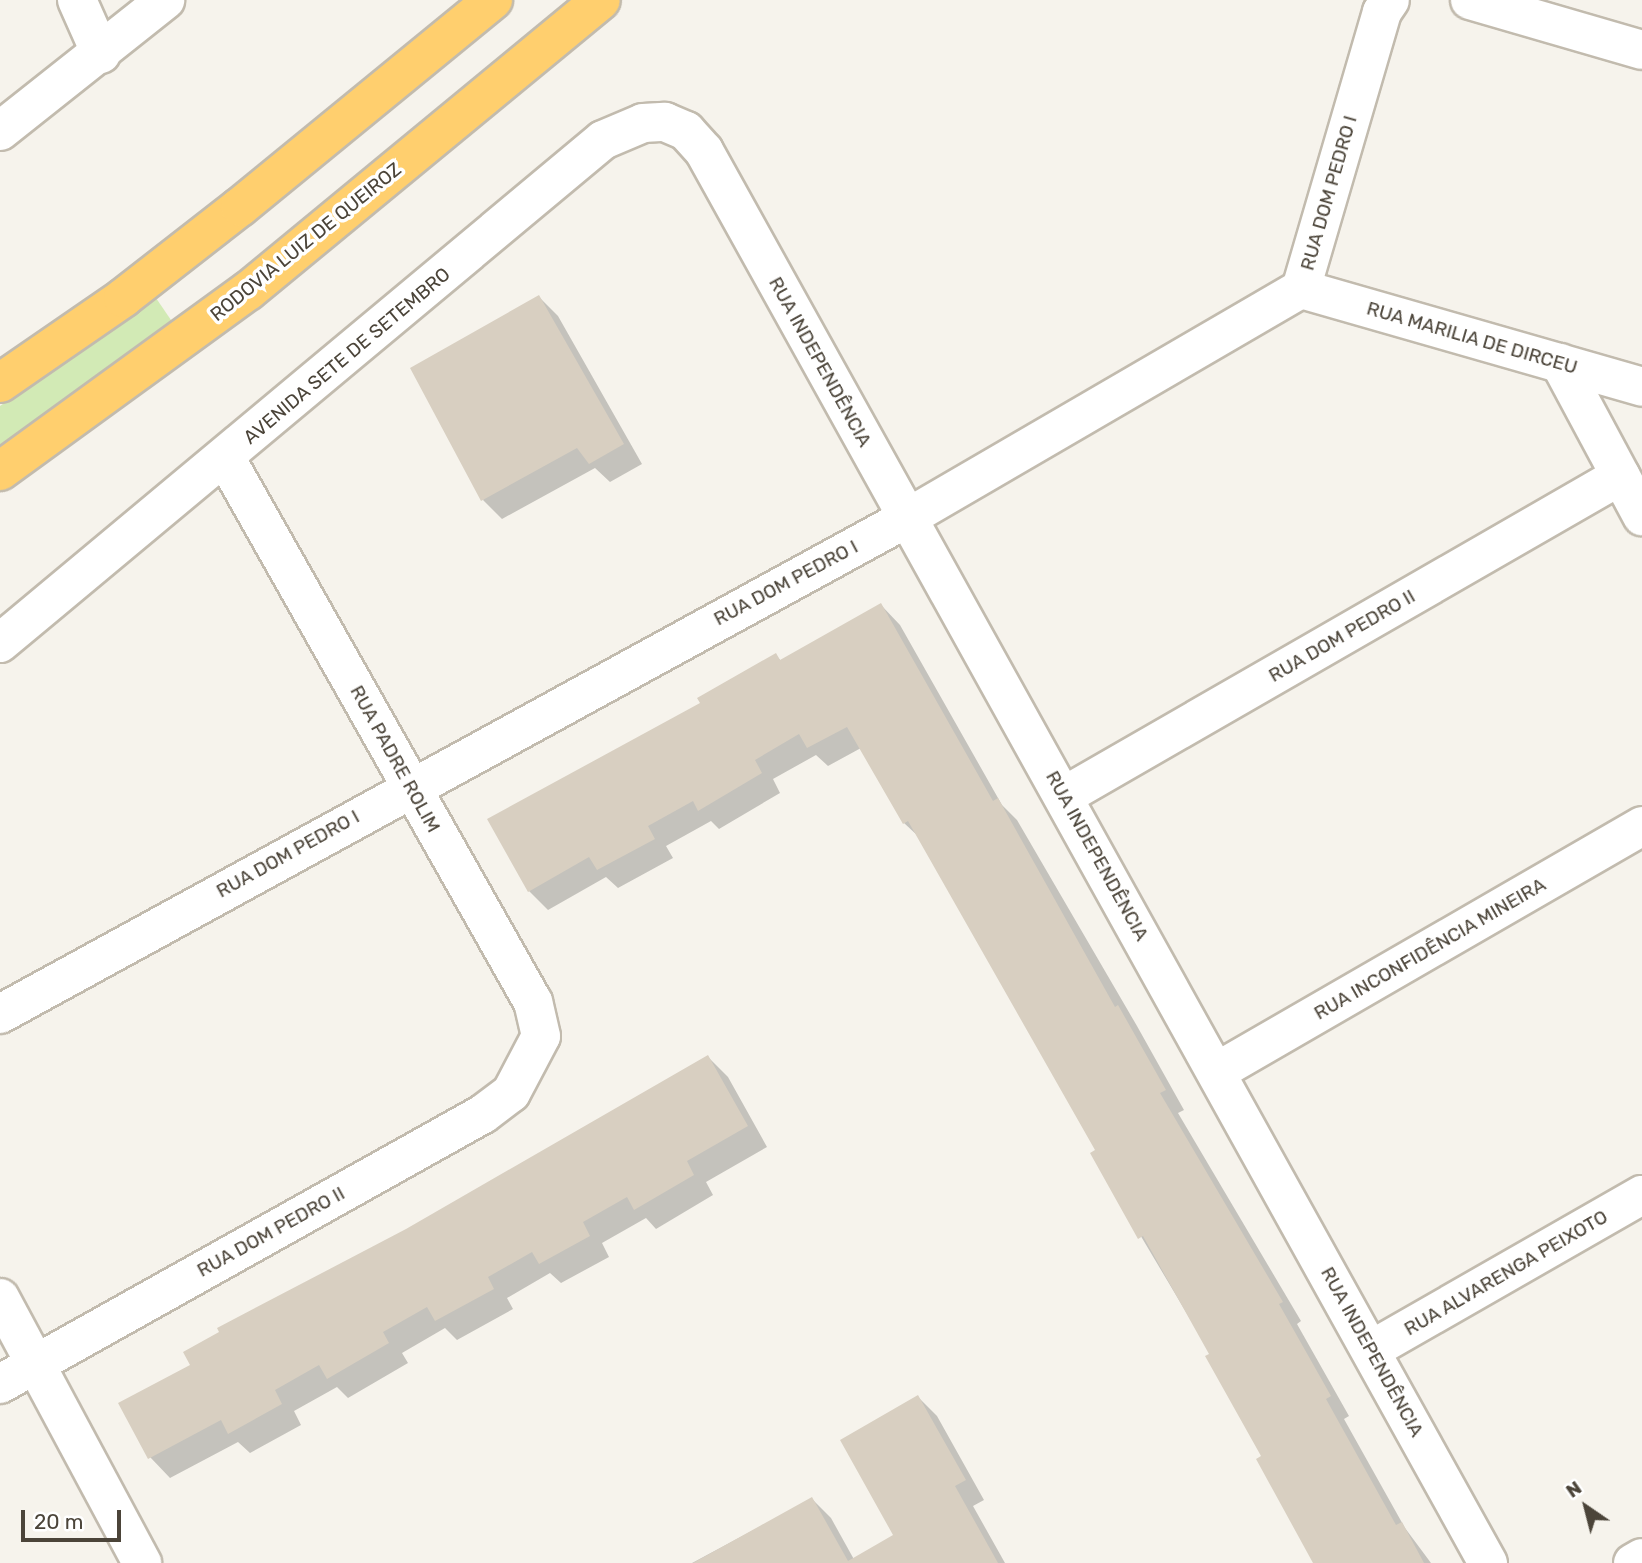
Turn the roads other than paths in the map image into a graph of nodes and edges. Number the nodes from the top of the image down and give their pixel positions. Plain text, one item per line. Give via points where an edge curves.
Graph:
1 (77, 0) edge
2 (164, 0) edge
3 (493, 0) edge
4 (601, 0) edge
5 (1390, 0) edge
6 (1470, 0) edge
7 (1642, 50) edge
8 (101, 54) junction
9 (0, 131) edge
10 (704, 151) joint
11 (1301, 289) junction
12 (1560, 363) junction
13 (0, 383) edge
14 (1642, 387) edge
15 (226, 459) junction
16 (0, 471) edge
17 (1620, 476) junction
18 (1642, 516) edge
19 (907, 518) junction
20 (0, 643) edge
21 (410, 787) junction
22 (1064, 796) junction
23 (1642, 826) edge
24 (0, 1014) edge
25 (529, 1064) joint
26 (1218, 1071) junction
27 (1642, 1195) edge
28 (0, 1298) edge
29 (1371, 1350) junction
30 (36, 1364) junction
31 (0, 1384) edge
32 (1642, 1558) edge
33 (142, 1563) edge
34 (1488, 1563) edge
35 (1633, 1563) edge

1 - 8 street
2 - 8 street
3 - 13 highway via 240,207
4 - 16 highway, RODOVIA LUIZ DE QUEIROZ via 248,291
5 - 11 street, RUA DOM PEDRO I via 1382,12
6 - 7 street
8 - 9 street
10 - 15 street, AVENIDA SETE DE SETEMBRO via 686,131 665,122 643,122 603,140
10 - 19 street, RUA INDEPENDÊNCIA
11 - 12 street, RUA MARILIA DE DIRCEU
11 - 19 street, RUA DOM PEDRO I
12 - 14 street, RUA MARILIA DE DIRCEU
12 - 17 street
15 - 20 street, AVENIDA SETE DE SETEMBRO
15 - 21 street, RUA PADRE ROLIM
17 - 18 street
17 - 22 street, RUA DOM PEDRO II
19 - 21 street, RUA DOM PEDRO I
19 - 22 street, RUA INDEPENDÊNCIA
21 - 24 street, RUA DOM PEDRO I
21 - 25 street, RUA PADRE ROLIM via 533,1002 541,1036
22 - 26 street, RUA INDEPENDÊNCIA
23 - 26 street, RUA INCONFIDÊNCIA MINEIRA
25 - 30 street, RUA DOM PEDRO II via 511,1093 483,1114
26 - 29 street, RUA INDEPENDÊNCIA
27 - 29 street, RUA ALVARENGA PEIXOTO
28 - 30 street
29 - 34 street, RUA INDEPENDÊNCIA
30 - 31 street, RUA DOM PEDRO II
30 - 33 street
32 - 35 street

